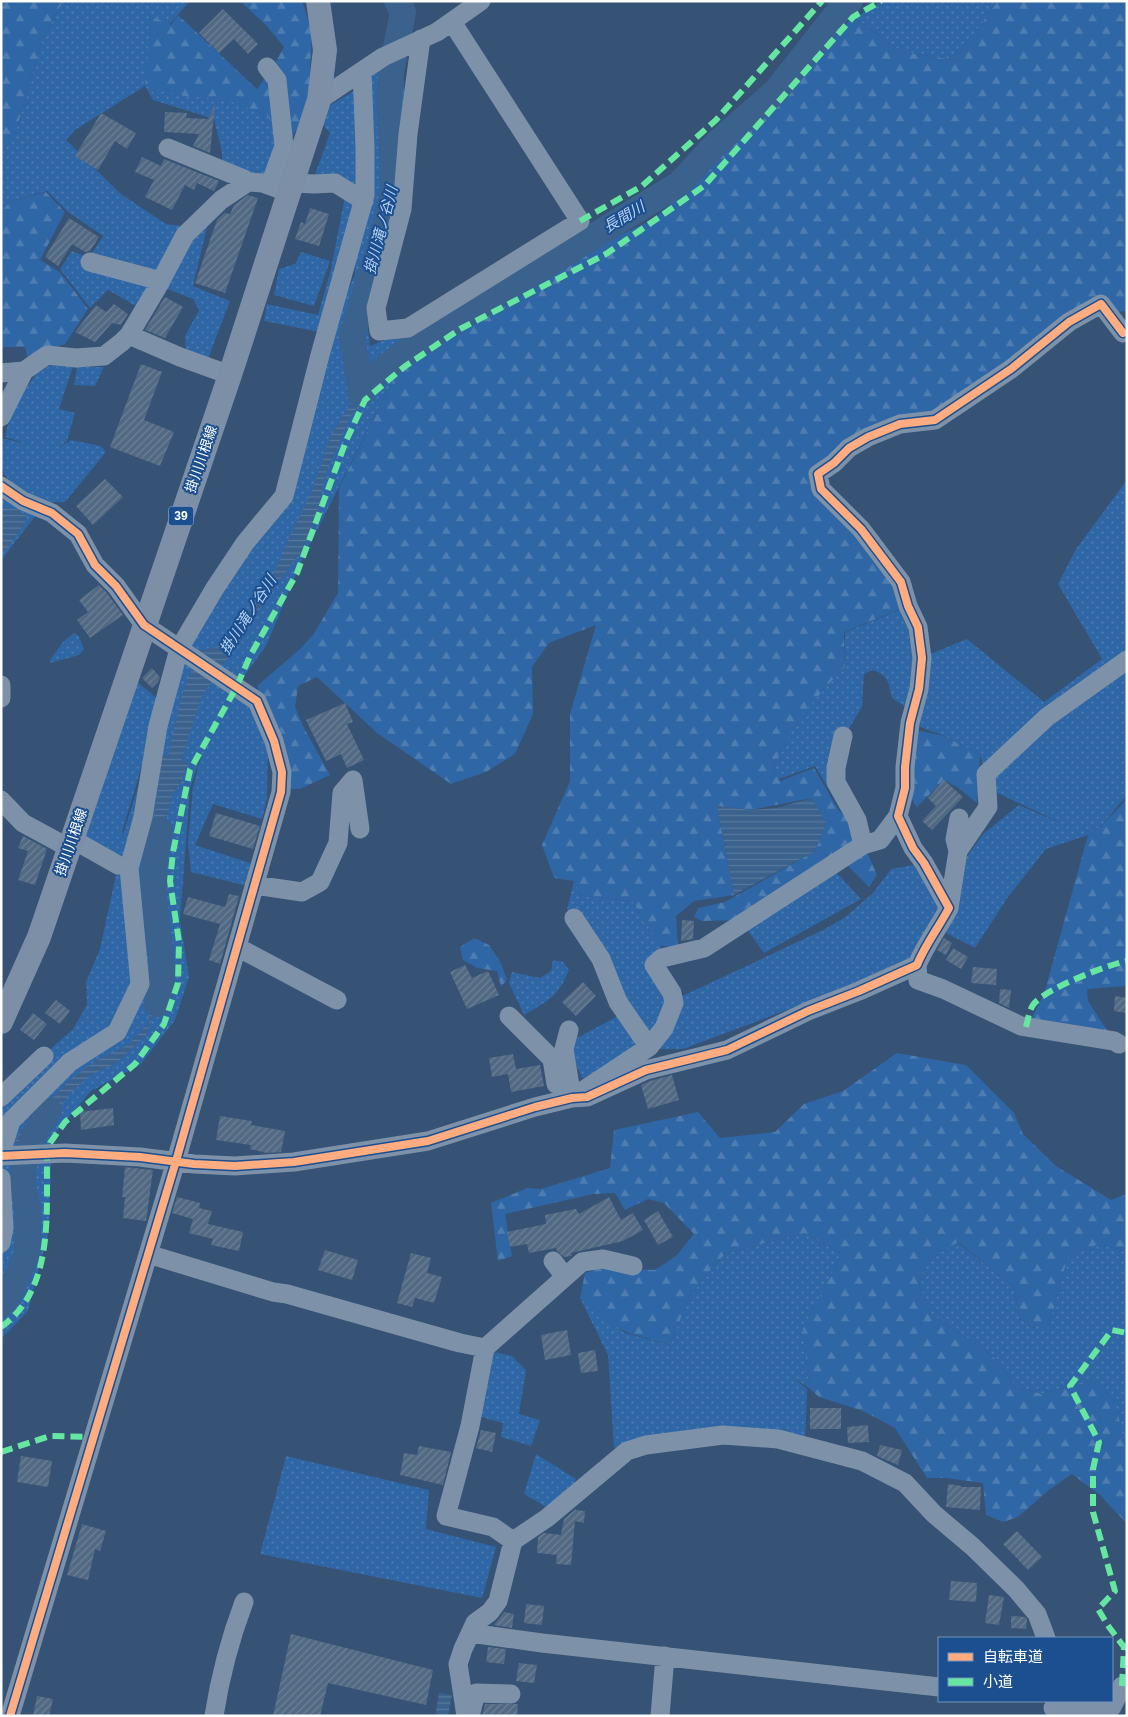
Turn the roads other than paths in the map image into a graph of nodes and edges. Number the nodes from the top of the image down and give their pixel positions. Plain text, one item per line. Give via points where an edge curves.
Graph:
1 (318, 1) edge
2 (481, 1) edge
3 (452, 22) junction
4 (413, 42) junction
5 (267, 67) dead end
6 (362, 71) junction
7 (319, 100) junction
8 (168, 148) dead end
9 (248, 182) junction
10 (284, 187) junction
11 (364, 201) junction
12 (90, 262) dead end
13 (161, 281) junction
14 (1123, 332) dead end
15 (129, 335) junction
16 (24, 371) junction
17 (1, 373) edge
18 (230, 375) junction
19 (1, 418) edge
20 (1, 486) edge
21 (144, 625) junction
22 (179, 649) junction
23 (1127, 660) edge
24 (1, 685) edge
25 (1, 698) edge
26 (843, 736) dead end
27 (1, 800) edge
28 (898, 816) junction
29 (959, 818) dead end
30 (360, 828) dead end
31 (70, 843) junction
32 (862, 845) junction
33 (958, 851) junction
34 (118, 865) dead end
35 (254, 885) junction
36 (949, 908) junction
37 (574, 918) dead end
38 (237, 947) junction
39 (918, 964) junction
40 (337, 1000) dead end
41 (509, 1016) dead end
42 (1, 1022) edge
43 (569, 1030) dead end
44 (1119, 1044) dead end
45 (649, 1047) junction
46 (44, 1056) dead end
47 (1, 1097) edge
48 (565, 1100) junction
49 (4, 1155) edge
50 (176, 1161) junction
51 (1, 1178) edge
52 (1, 1242) edge
53 (148, 1254) junction
54 (553, 1261) dead end
55 (633, 1266) dead end
56 (565, 1276) junction
57 (485, 1348) junction
58 (512, 1541) junction
59 (244, 1602) dead end
60 (470, 1633) junction
61 (1046, 1637) edge
62 (665, 1656) junction
63 (1127, 1685) edge
64 (938, 1687) edge
65 (511, 1694) dead end
66 (1053, 1708) edge
67 (10, 1716) edge
68 (214, 1716) edge
69 (466, 1716) edge
70 (470, 1716) edge
71 (660, 1716) edge

1 - 7 main road, 掛川川根線 / 39 via 325,50
2 - 3 street
3 - 4 street
3 - 4 street via 580,221 408,328 379,331 376,308 402,209
4 - 6 street
5 - 10 street via 277,80 284,146
6 - 7 street
6 - 11 street
7 - 10 main road, 掛川川根線 / 39
8 - 9 street
9 - 10 street
9 - 13 street via 221,200 185,235
10 - 11 street via 336,183
10 - 18 main road, 掛川川根線 / 39
11 - 22 street via 284,496 245,543
12 - 13 street
13 - 15 street
14 - 28 street via 1101,304 1068,322 1011,369 935,420 900,424 868,438 849,448 818,474 821,489 861,529 901,582 918,627 922,658 919,689 910,722 905,788
15 - 16 street via 104,356 47,356
15 - 18 street
16 - 17 street
16 - 19 street
18 - 21 main road, 掛川川根線 / 39
20 - 21 street via 23,501 52,513 78,534 95,565 116,586
21 - 22 street
21 - 31 main road, 掛川川根線 / 39
22 - 35 street via 257,701 274,741 282,772 280,792
22 - 49 street via 158,726 143,817 129,868 140,984 117,1032 70,1062 11,1122
23 - 33 street via 1047,717 986,774 988,807
24 - 25 street
26 - 32 street via 836,782 857,820
27 - 31 street via 23,823
28 - 32 street via 880,840
28 - 36 street
29 - 33 street via 955,840
30 - 35 street via 353,780 342,793 338,842 320,882 302,892
31 - 34 street
31 - 42 main road, 掛川川根線 / 39 via 39,937
32 - 45 street via 704,948 662,958 654,965 672,993 674,1003 664,1028
33 - 36 street
35 - 38 street
36 - 39 street
37 - 45 street via 601,959 618,1002
38 - 40 street
38 - 50 street
39 - 44 street via 918,980 1021,1026
39 - 48 street via 727,1050 646,1070 598,1093
41 - 48 street via 552,1059
43 - 48 street via 564,1050
45 - 48 street
46 - 47 street
48 - 50 street via 428,1141 294,1162 235,1166
49 - 50 street via 65,1153
50 - 53 street
51 - 52 street via 4,1228
53 - 57 street via 273,1292
53 - 67 street
54 - 56 street
55 - 56 street via 603,1259 582,1262
56 - 57 street
57 - 58 street via 470,1426 446,1516 493,1527
58 - 60 street via 498,1601 475,1623
58 - 61 street via 547,1518 627,1452 723,1434 778,1440 862,1461 906,1483 934,1514 1016,1589 1037,1614
59 - 68 street via 232,1633
60 - 62 street
60 - 69 street via 458,1664
62 - 64 street
62 - 71 street
63 - 66 street via 1122,1686 1112,1707
65 - 70 street via 476,1693

